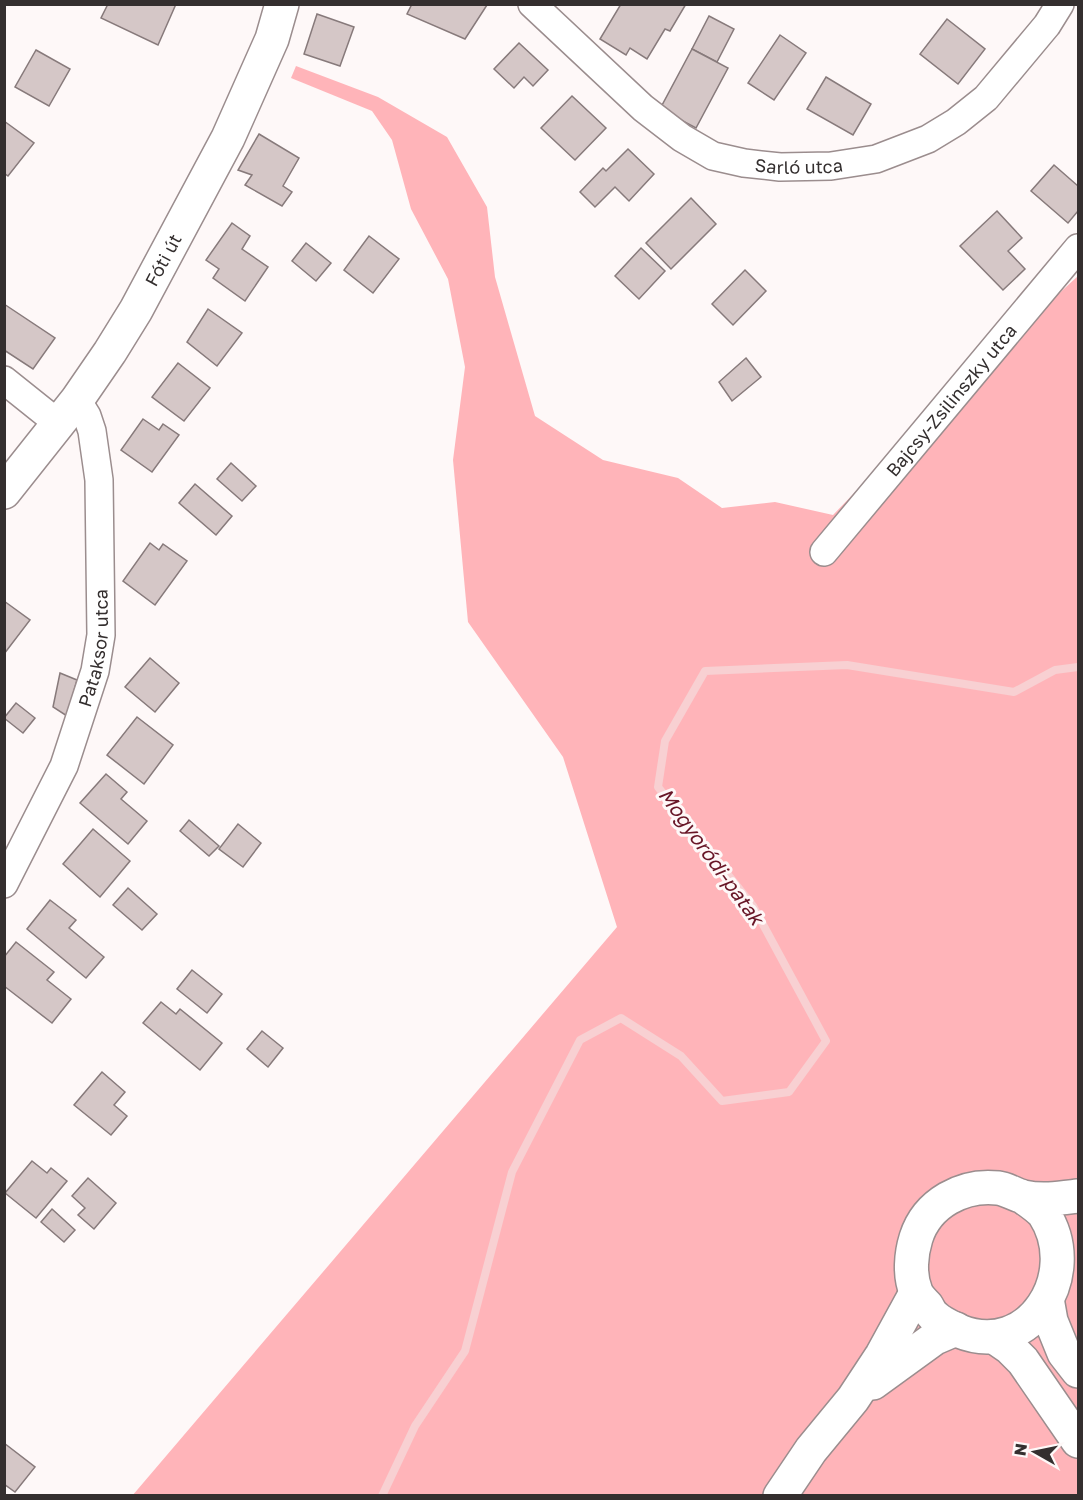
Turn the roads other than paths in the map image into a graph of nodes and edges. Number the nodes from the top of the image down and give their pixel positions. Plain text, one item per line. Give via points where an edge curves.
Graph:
1 (282, 4) edge
2 (532, 4) edge
3 (1060, 4) edge
4 (1078, 248) edge
5 (4, 380) edge
6 (68, 412) junction
7 (4, 492) edge
8 (824, 552) dead end
9 (4, 884) edge
10 (1078, 1196) edge
11 (1023, 1197) junction
12 (1070, 1248) edge
13 (916, 1293) junction
14 (1048, 1304) junction
15 (956, 1329) junction
16 (994, 1337) junction
17 (1078, 1371) edge
18 (853, 1399) junction
19 (1078, 1442) edge
20 (780, 1496) edge

1 - 6 main road, Fóti út via 267,50 196,200 136,310
2 - 3 street, Sarló utca via 643,108 681,138 713,156 780,167 831,166 876,159 928,139 986,98
4 - 8 street, Bajcsy-Zsilinszky utca
5 - 6 street
6 - 7 main road, Fóti út
6 - 9 street, Pataksor utca via 87,416 92,431 99,480 101,635 95,671 64,766
10 - 11 main road
11 - 12 main road via 1042,1212 1056,1235
11 - 13 main road via 1000,1188 976,1187 953,1194 933,1208 919,1228 912,1251
12 - 14 main road
13 - 15 main road via 935,1318
13 - 18 main road
14 - 16 main road via 1032,1322
14 - 17 main road via 1064,1353
15 - 16 main road via 973,1336
15 - 18 main road via 904,1359
16 - 19 main road via 1023,1361
18 - 20 main road

